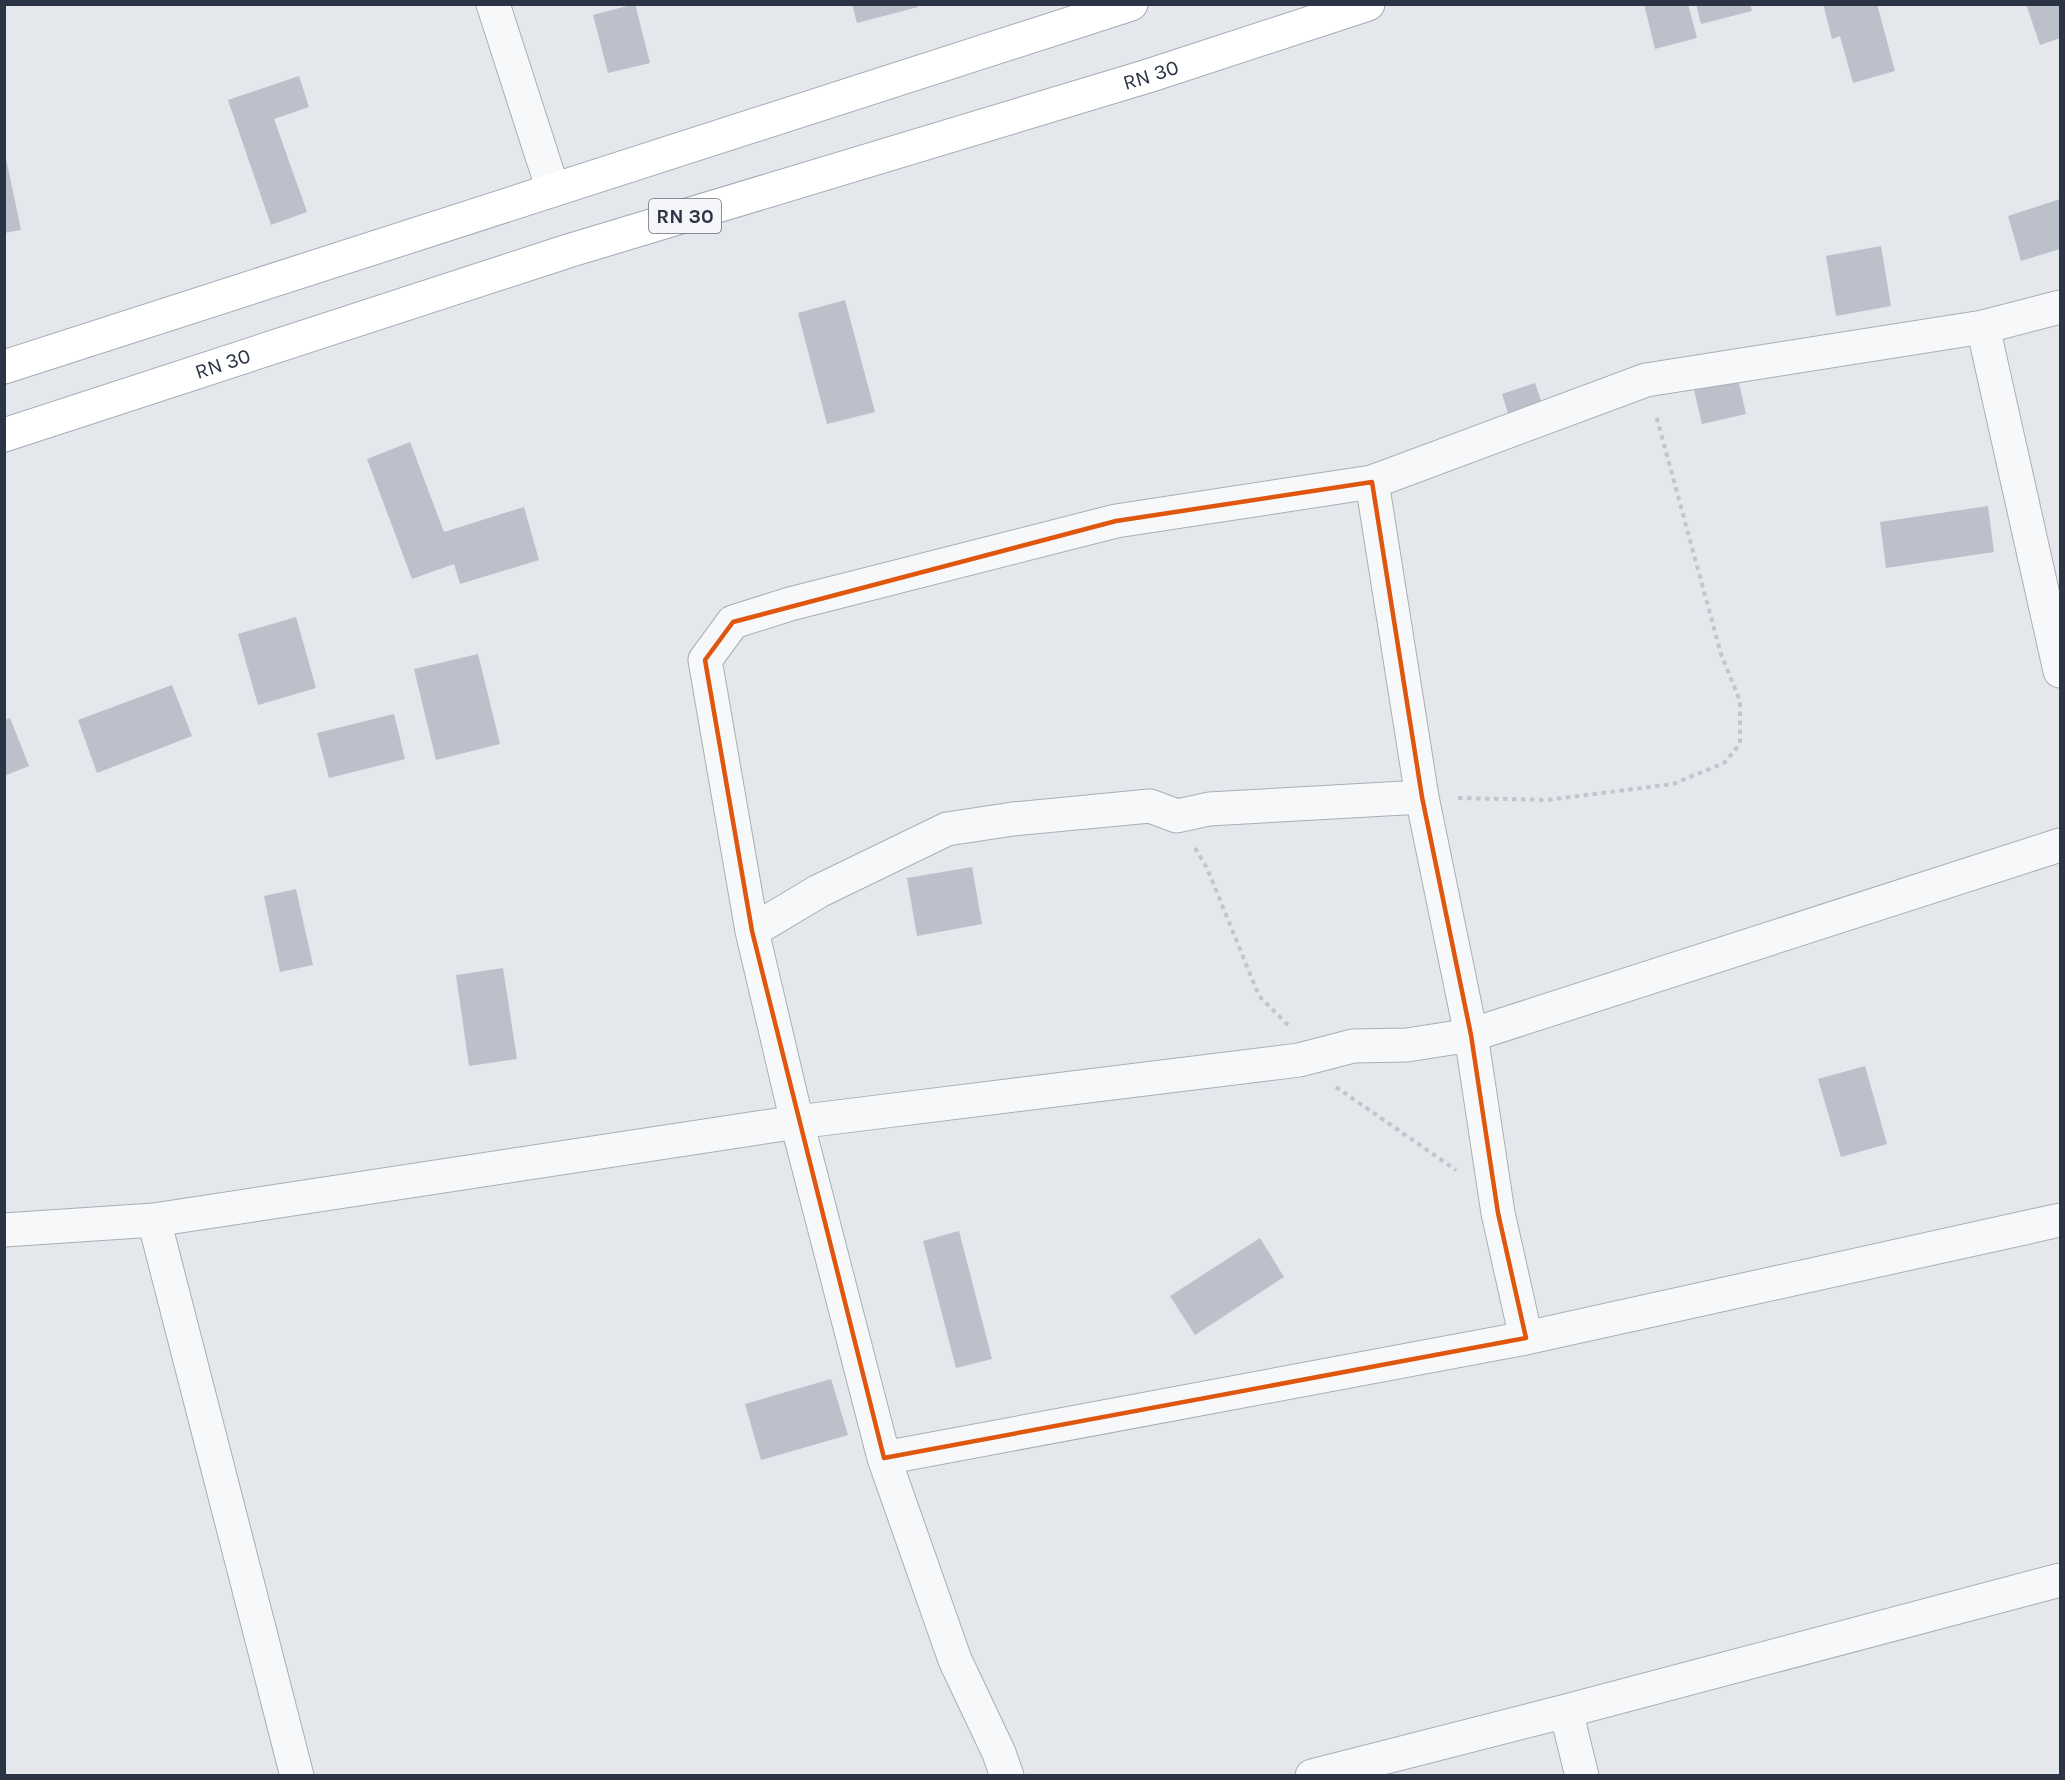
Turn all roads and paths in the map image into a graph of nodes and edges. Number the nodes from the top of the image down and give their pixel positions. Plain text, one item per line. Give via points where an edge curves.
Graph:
1 (493, 4) edge
2 (1368, 4) edge
3 (1129, 5) edge
4 (553, 190) junction
5 (2061, 307) edge
6 (1983, 327) junction
7 (4, 367) edge
8 (1646, 380) junction
9 (4, 435) edge
10 (1372, 482) junction
11 (2061, 671) edge
12 (1422, 797) junction
13 (1177, 816) junction
14 (2061, 845) edge
15 (752, 931) junction
16 (1291, 1028) dead end
17 (1472, 1035) junction
18 (1299, 1060) junction
19 (797, 1122) junction
20 (1458, 1172) dead end
21 (154, 1220) junction
22 (2061, 1220) edge
23 (4, 1230) edge
24 (1527, 1338) junction
25 (884, 1458) junction
26 (2061, 1580) edge
27 (1566, 1711) junction
28 (297, 1776) edge
29 (1007, 1776) edge
30 (1312, 1776) edge
31 (1582, 1776) edge

1 - 4 street
2 - 9 main road, RN 30 / RN 30 via 1148,76 568,251
3 - 4 main road
4 - 7 main road
5 - 6 street
6 - 8 street
6 - 11 street
8 - 10 street
8 - 12 path via 1721,654 1740,701 1740,744 1724,763 1673,784 1547,800
10 - 12 street
10 - 15 street via 1116,521 733,622 705,660
12 - 13 street via 1209,809
12 - 17 street
13 - 15 street via 1150,806 947,829 819,891
13 - 16 path via 1207,868 1259,996
14 - 17 street
15 - 19 street
17 - 18 street via 1407,1045 1353,1046
17 - 24 street via 1498,1214
18 - 19 street
18 - 20 path
19 - 21 street
19 - 25 street
21 - 23 street
21 - 28 street
22 - 24 street
24 - 25 street
25 - 29 street via 955,1660
26 - 27 street
27 - 30 street
27 - 31 street

